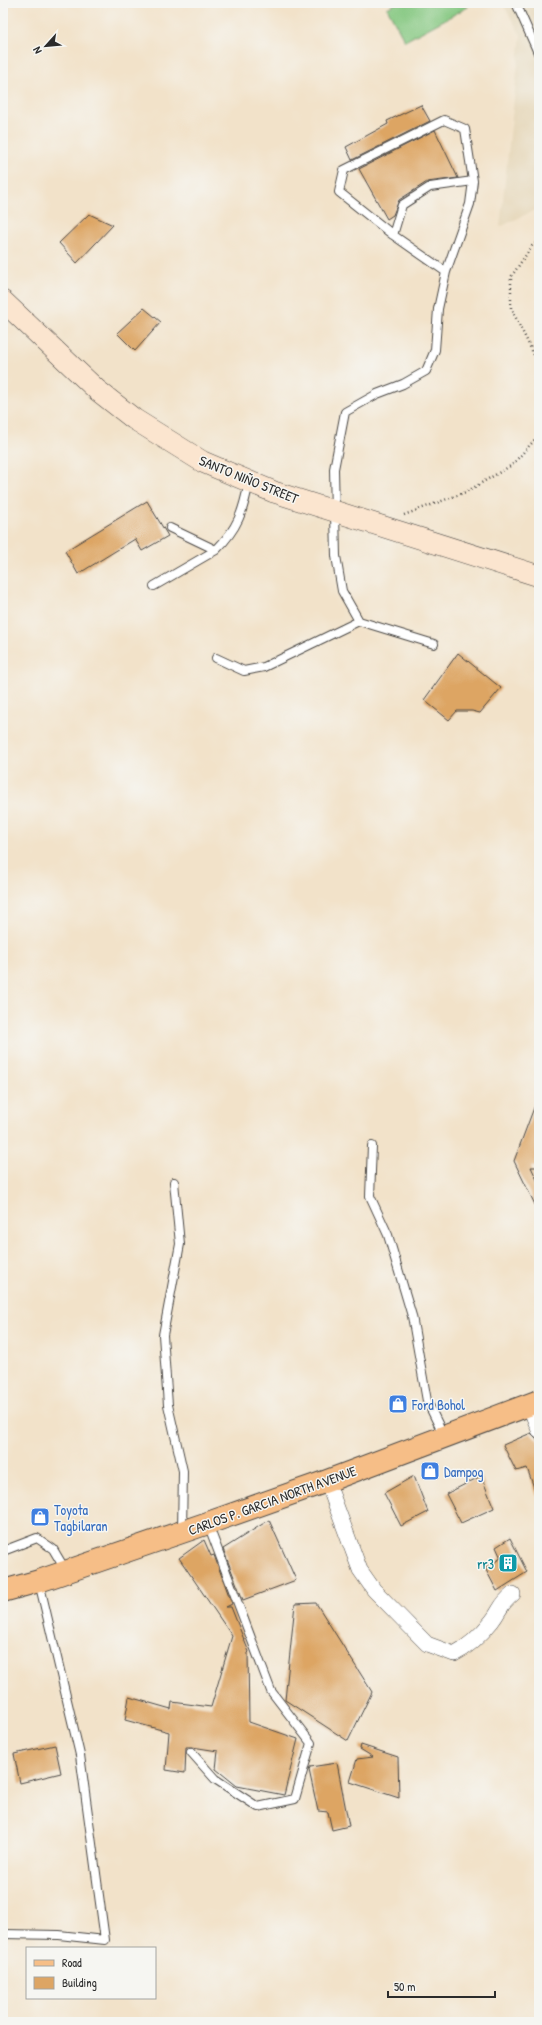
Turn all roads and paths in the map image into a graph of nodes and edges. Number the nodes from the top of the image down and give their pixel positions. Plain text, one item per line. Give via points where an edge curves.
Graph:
1 (516, 3) edge
2 (539, 55) edge
3 (473, 181) junction
4 (393, 235) junction
5 (539, 240) edge
6 (446, 272) junction
7 (3, 301) edge
8 (539, 365) edge
9 (539, 435) edge
10 (249, 482) junction
11 (336, 512) junction
12 (377, 525) junction
13 (170, 528) dead end
14 (216, 550) junction
15 (539, 576) edge
16 (154, 586) dead end
17 (359, 621) junction
18 (434, 644) dead end
19 (216, 658) dead end
20 (372, 1146) dead end
21 (174, 1182) dead end
22 (534, 1403) edge
23 (539, 1430) edge
24 (444, 1436) junction
25 (327, 1481) junction
26 (208, 1523) junction
27 (182, 1532) junction
28 (3, 1551) edge
29 (66, 1572) junction
30 (38, 1581) junction
31 (3, 1591) edge
32 (513, 1594) dead end
33 (191, 1752) dead end
34 (3, 1934) edge

1 - 2 lane
3 - 4 lane via 430,187 402,205
3 - 4 lane via 466,129 444,120 344,170 338,192
3 - 6 lane via 470,204
4 - 6 lane
5 - 8 path via 511,277 511,308
6 - 11 lane via 438,309 435,350 426,371 345,412 334,469
7 - 10 main road, SANTO NIÑO STREET via 97,390 134,419 203,462
9 - 12 path via 512,465 466,492
10 - 11 main road, SANTO NIÑO STREET
10 - 14 lane via 244,508 231,536
11 - 12 main road, SANTO NIÑO STREET
11 - 17 lane via 336,556 342,591
12 - 15 main road, SANTO NIÑO STREET
13 - 14 lane
14 - 16 lane
17 - 18 lane
17 - 19 lane via 264,667 244,671
20 - 24 lane via 370,1196 388,1235 412,1316 427,1401
21 - 27 lane via 180,1244 163,1336 168,1405 183,1471
22 - 23 street
22 - 24 main road, CARLOS P. GARCIA NORTH AVENUE
24 - 25 main road, CARLOS P. GARCIA NORTH AVENUE
25 - 26 main road, CARLOS P. GARCIA NORTH AVENUE
25 - 32 street via 360,1570 374,1590 427,1644 454,1654 470,1646 493,1620 502,1603
26 - 27 main road, CARLOS P. GARCIA NORTH AVENUE
26 - 33 lane via 271,1691 311,1743 295,1800 258,1807 216,1779
27 - 29 main road, CARLOS P. GARCIA NORTH AVENUE
28 - 29 lane via 37,1538 53,1549
29 - 30 main road, CARLOS P. GARCIA NORTH AVENUE
30 - 31 main road, CARLOS P. GARCIA NORTH AVENUE
30 - 34 lane via 80,1755 105,1940 59,1935

